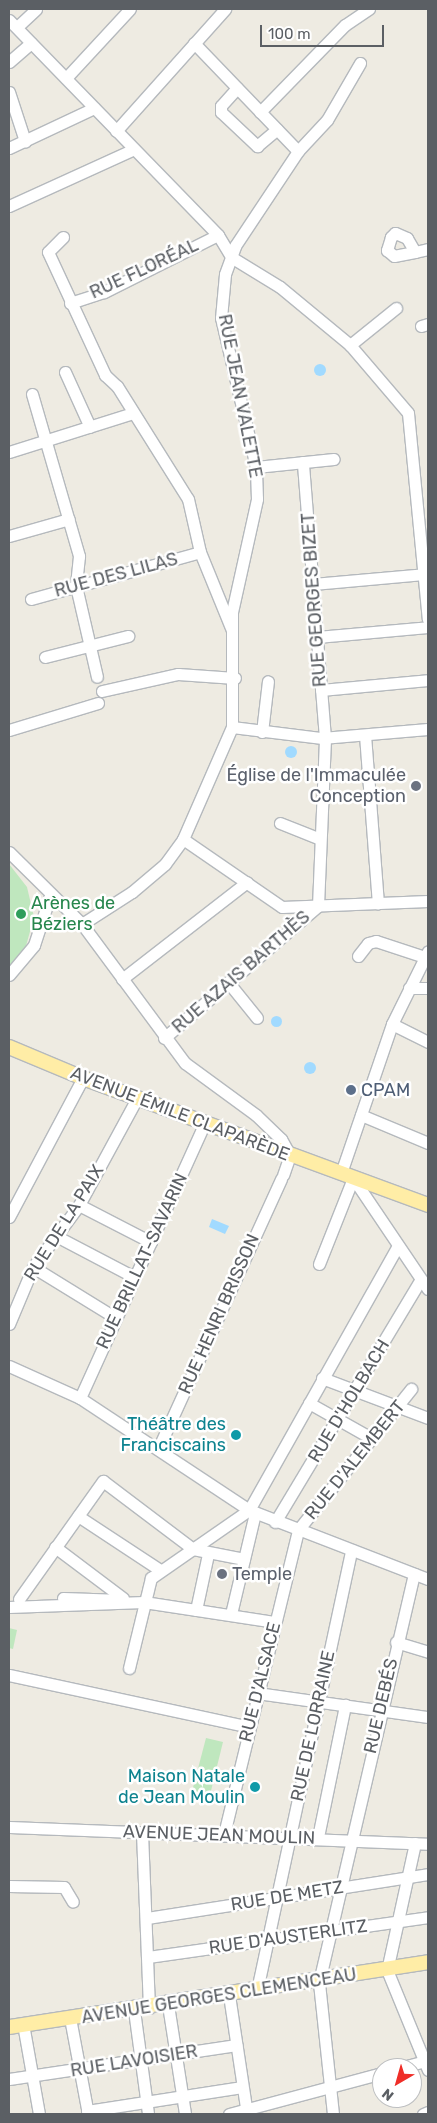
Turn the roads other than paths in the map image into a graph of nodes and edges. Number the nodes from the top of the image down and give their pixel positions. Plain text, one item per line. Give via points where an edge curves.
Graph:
1 (36, 9) edge
2 (130, 9) edge
3 (225, 9) edge
4 (369, 9) edge
5 (13, 24) edge
6 (31, 43) junction
7 (194, 44) junction
8 (9, 62) edge
9 (360, 63) dead end
10 (66, 78) junction
11 (237, 88) junction
12 (9, 92) edge
13 (94, 108) junction
14 (260, 112) junction
15 (277, 129) junction
16 (116, 131) junction
17 (25, 141) junction
18 (9, 148) edge
19 (134, 149) junction
20 (298, 151) junction
21 (9, 206) edge
22 (218, 235) junction
23 (63, 237) dead end
24 (428, 249) edge
25 (415, 252) dead end
26 (231, 257) junction
27 (70, 303) junction
28 (396, 308) dead end
29 (350, 344) junction
30 (65, 372) dead end
31 (32, 394) dead end
32 (133, 413) junction
33 (90, 427) junction
34 (45, 441) junction
35 (9, 452) edge
36 (334, 459) dead end
37 (303, 462) junction
38 (428, 466) edge
39 (256, 467) junction
40 (416, 469) junction
41 (69, 519) junction
42 (424, 523) edge
43 (9, 536) edge
44 (200, 552) junction
45 (424, 574) junction
46 (313, 584) junction
47 (76, 586) junction
48 (31, 599) dead end
49 (428, 619) edge
50 (428, 627) edge
51 (231, 630) junction
52 (128, 636) dead end
53 (317, 638) junction
54 (91, 645) junction
55 (45, 658) dead end
56 (97, 677) dead end
57 (235, 678) junction
58 (428, 680) edge
59 (268, 681) dead end
60 (321, 690) junction
61 (102, 691) dead end
62 (98, 704) dead end
63 (232, 727) junction
64 (9, 730) edge
65 (428, 730) edge
66 (262, 732) junction
67 (365, 735) junction
68 (325, 738) junction
69 (280, 823) dead end
70 (183, 838) junction
71 (320, 838) junction
72 (9, 852) edge
73 (246, 882) junction
74 (50, 896) junction
75 (428, 901) edge
76 (378, 904) junction
77 (318, 906) junction
78 (82, 924) junction
79 (427, 954) edge
80 (358, 956) dead end
81 (9, 976) edge
82 (122, 979) junction
83 (228, 982) junction
84 (409, 988) junction
85 (428, 988) edge
86 (257, 1018) dead end
87 (392, 1024) junction
88 (164, 1038) junction
89 (428, 1042) edge
90 (9, 1047) edge
91 (83, 1078) junction
92 (137, 1098) junction
93 (361, 1115) junction
94 (205, 1123) junction
95 (428, 1143) edge
96 (290, 1155) junction
97 (347, 1176) junction
98 (79, 1205) junction
99 (428, 1206) edge
100 (10, 1209) edge
101 (56, 1236) junction
102 (151, 1242) junction
103 (398, 1246) junction
104 (319, 1264) dead end
105 (33, 1267) junction
106 (134, 1277) junction
107 (425, 1284) edge
108 (116, 1318) junction
109 (9, 1324) edge
110 (9, 1366) edge
111 (322, 1378) junction
112 (411, 1389) dead end
113 (356, 1391) junction
114 (80, 1398) junction
115 (309, 1403) junction
116 (397, 1406) junction
117 (428, 1418) edge
118 (339, 1420) junction
119 (371, 1438) junction
120 (158, 1449) junction
121 (252, 1511) junction
122 (78, 1516) junction
123 (275, 1522) junction
124 (298, 1530) junction
125 (55, 1547) junction
126 (193, 1548) junction
127 (351, 1550) junction
128 (208, 1554) junction
129 (244, 1558) junction
130 (160, 1570) junction
131 (414, 1574) junction
132 (428, 1579) edge
133 (14, 1599) edge
134 (128, 1601) junction
135 (144, 1602) junction
136 (9, 1607) edge
137 (196, 1610) junction
138 (231, 1614) junction
139 (275, 1622) junction
140 (396, 1642) junction
141 (428, 1652) edge
142 (129, 1668) dead end
143 (9, 1674) edge
144 (257, 1693) junction
145 (318, 1702) junction
146 (345, 1705) junction
147 (380, 1710) junction
148 (428, 1716) edge
149 (249, 1727) junction
150 (9, 1827) edge
151 (142, 1833) junction
152 (224, 1834) junction
153 (291, 1836) junction
154 (318, 1837) junction
155 (352, 1839) junction
156 (415, 1843) junction
157 (428, 1844) edge
158 (428, 1874) edge
159 (407, 1877) junction
160 (9, 1886) edge
161 (343, 1887) junction
162 (279, 1896) junction
163 (74, 1902) dead end
164 (428, 1917) edge
165 (147, 1918) junction
166 (397, 1922) junction
167 (335, 1930) junction
168 (268, 1940) junction
169 (148, 1957) junction
170 (428, 1962) edge
171 (387, 1970) junction
172 (319, 1982) junction
173 (257, 1990) junction
174 (229, 1995) junction
175 (168, 2005) junction
176 (150, 2008) junction
177 (134, 2010) junction
178 (70, 2018) junction
179 (23, 2024) junction
180 (9, 2026) edge
181 (236, 2045) junction
182 (176, 2054) junction
183 (142, 2059) junction
184 (427, 2063) edge
185 (79, 2069) junction
186 (32, 2076) junction
187 (372, 2076) edge
188 (9, 2080) edge
189 (242, 2087) junction
190 (331, 2087) junction
191 (182, 2096) junction
192 (147, 2102) junction
193 (87, 2112) edge
194 (246, 2112) edge
195 (428, 2112) edge
196 (39, 2114) edge
197 (148, 2114) edge
198 (185, 2114) edge
199 (229, 2114) edge
200 (333, 2114) edge
201 (423, 2114) edge

1 - 5 street
2 - 10 street
3 - 7 street
4 - 14 street via 345,24
5 - 6 street
6 - 8 street
6 - 10 street
7 - 11 street
7 - 16 street
9 - 20 street via 327,120
10 - 13 street
11 - 14 street
11 - 15 street via 221,106 221,112 257,146
12 - 17 street
13 - 16 street
13 - 17 street
14 - 15 street
15 - 20 street
16 - 19 street
17 - 18 street
19 - 21 street
19 - 22 street
20 - 26 street
22 - 26 street
22 - 27 street, RUE FLORÉAL via 104,292
23 - 27 street via 48,252
24 - 25 street
26 - 29 street via 280,287
26 - 39 street, RUE JEAN VALETTE via 221,318
27 - 32 street via 105,375
28 - 29 street
29 - 40 street via 408,413
30 - 33 street
31 - 34 street
32 - 33 street
32 - 44 street via 188,499
33 - 34 street
34 - 35 street
34 - 41 street
36 - 37 street
37 - 39 street
37 - 46 street, RUE GEORGES BIZET
38 - 40 street
39 - 51 street, RUE JEAN VALETTE via 252,535 235,594
40 - 42 street
41 - 43 street
41 - 47 street via 79,556
42 - 45 street
44 - 47 street, RUE DES LILAS
44 - 51 street
45 - 46 street
45 - 49 street
46 - 53 street, RUE GEORGES BIZET
47 - 48 street, RUE DES LILAS
47 - 54 street
50 - 53 street
51 - 57 street, RUE JEAN VALETTE
52 - 54 street
53 - 60 street, RUE GEORGES BIZET
54 - 55 street
54 - 56 street
57 - 61 street via 178,674
57 - 63 street, RUE JEAN VALETTE
58 - 60 street
59 - 66 street
60 - 68 street, RUE GEORGES BIZET
62 - 64 street
63 - 66 street
63 - 70 street, RUE JEAN VALETTE
65 - 67 street
66 - 68 street
67 - 68 street
67 - 76 street
68 - 71 street, RUE GEORGES BIZET
69 - 71 street
70 - 73 street
70 - 78 street, RUE JEAN VALETTE via 164,864 132,892
71 - 77 street, RUE GEORGES BIZET
72 - 74 street
73 - 77 street via 282,907
73 - 82 street
74 - 78 street
74 - 81 street via 34,945
75 - 76 street
76 - 77 street
77 - 83 street, RUE AZAIS BARTHÈS
78 - 82 street
79 - 80 street via 376,941 368,943
79 - 84 street
82 - 88 street
83 - 86 street
83 - 88 street, RUE AZAIS BARTHÈS
84 - 85 street
84 - 87 street
87 - 89 street
87 - 93 street
88 - 96 street via 185,1063 256,1115
90 - 91 main road, AVENUE ÉMILE CLAPARÈDE
91 - 92 main road, AVENUE ÉMILE CLAPARÈDE
91 - 100 street
92 - 94 main road, AVENUE ÉMILE CLAPARÈDE
92 - 98 street, RUE DE LA PAIX
93 - 95 street
93 - 97 street
94 - 96 main road, AVENUE ÉMILE CLAPARÈDE
94 - 102 street, RUE BRILLAT-SAVARIN
96 - 97 main road, AVENUE ÉMILE CLAPARÈDE
96 - 120 street, RUE HENRI BRISSON
97 - 99 main road, AVENUE ÉMILE CLAPARÈDE
97 - 103 street
97 - 104 street
98 - 101 street, RUE DE LA PAIX
98 - 102 street
101 - 105 street, RUE DE LA PAIX
101 - 106 street
102 - 106 street, RUE BRILLAT-SAVARIN
103 - 107 street
103 - 111 street
105 - 108 street
105 - 109 street, RUE DE LA PAIX
106 - 108 street, RUE BRILLAT-SAVARIN
107 - 113 street, RUE D'HOLBACH
108 - 114 street, RUE BRILLAT-SAVARIN
110 - 114 street
111 - 113 street
111 - 115 street
112 - 116 street, RUE D'ALEMBERT
113 - 116 street
113 - 118 street, RUE D'HOLBACH
114 - 120 street
115 - 118 street
115 - 121 street
116 - 117 street
116 - 119 street, RUE D'ALEMBERT
118 - 119 street
118 - 123 street, RUE D'HOLBACH
119 - 124 street, RUE D'ALEMBERT
120 - 121 street
121 - 123 street
121 - 126 street
121 - 129 street
122 - 125 street
122 - 126 street via 103,1481
122 - 130 street
123 - 124 street
124 - 127 street
124 - 139 street, RUE D'ALSACE
125 - 133 street
125 - 134 street
126 - 128 street
126 - 130 street
127 - 131 street
127 - 145 street, RUE DE LORRAINE
128 - 129 street
128 - 137 street
129 - 138 street
130 - 135 street via 151,1578
131 - 132 street
131 - 140 street, RUE DEBÉS
133 - 134 street via 102,1596
134 - 135 street
134 - 136 street
135 - 137 street
135 - 142 street
137 - 138 street
138 - 139 street
139 - 144 street, RUE D'ALSACE
140 - 141 street
140 - 147 street, RUE DEBÉS
143 - 149 street
144 - 145 street
144 - 149 street, RUE D'ALSACE
145 - 146 street
145 - 153 street, RUE DE LORRAINE
146 - 147 street
146 - 154 street
147 - 148 street
147 - 155 street, RUE DEBÉS
149 - 152 street, RUE D'ALSACE
150 - 151 street, AVENUE JEAN MOULIN
151 - 152 street, AVENUE JEAN MOULIN
151 - 165 street
152 - 153 street, AVENUE JEAN MOULIN
153 - 154 street, AVENUE JEAN MOULIN
153 - 162 street, RUE DE LORRAINE
154 - 155 street, AVENUE JEAN MOULIN
155 - 156 street, AVENUE JEAN MOULIN
155 - 161 street, RUE DEBÉS
156 - 157 street, AVENUE JEAN MOULIN
156 - 159 street
158 - 159 street, RUE DE METZ
159 - 161 street, RUE DE METZ
159 - 166 street
160 - 163 street via 64,1887
161 - 162 street, RUE DE METZ
161 - 167 street, RUE DEBÉS
162 - 165 street, RUE DE METZ
162 - 168 street, RUE DE LORRAINE
164 - 166 street, RUE D'AUSTERLITZ
165 - 169 street
166 - 167 street, RUE D'AUSTERLITZ
166 - 171 street
167 - 168 street, RUE D'AUSTERLITZ
167 - 172 street, RUE DEBÉS
168 - 169 street, RUE D'AUSTERLITZ
168 - 173 street, RUE DE LORRAINE
169 - 176 street
170 - 171 main road, AVENUE GEORGES CLEMENCEAU
171 - 172 main road, AVENUE GEORGES CLEMENCEAU
171 - 184 street
172 - 173 main road, AVENUE GEORGES CLEMENCEAU
172 - 190 street
173 - 174 main road, AVENUE GEORGES CLEMENCEAU
174 - 175 main road, AVENUE GEORGES CLEMENCEAU
174 - 181 street
175 - 176 main road, AVENUE GEORGES CLEMENCEAU
175 - 182 street
176 - 177 main road, AVENUE GEORGES CLEMENCEAU
177 - 178 main road, AVENUE GEORGES CLEMENCEAU
177 - 183 street
178 - 179 main road, AVENUE GEORGES CLEMENCEAU
178 - 185 street
179 - 180 main road, AVENUE GEORGES CLEMENCEAU
179 - 186 street
181 - 182 street, RUE LAVOISIER
181 - 189 street
182 - 183 street, RUE LAVOISIER
182 - 191 street
183 - 185 street, RUE LAVOISIER
183 - 192 street
185 - 186 street, RUE LAVOISIER
185 - 193 street
186 - 188 street, RUE LAVOISIER
186 - 196 street
187 - 190 street
189 - 191 street
189 - 194 street
190 - 194 street
190 - 200 street
191 - 192 street
191 - 198 street
192 - 193 street
192 - 197 street
194 - 199 street
195 - 201 street

